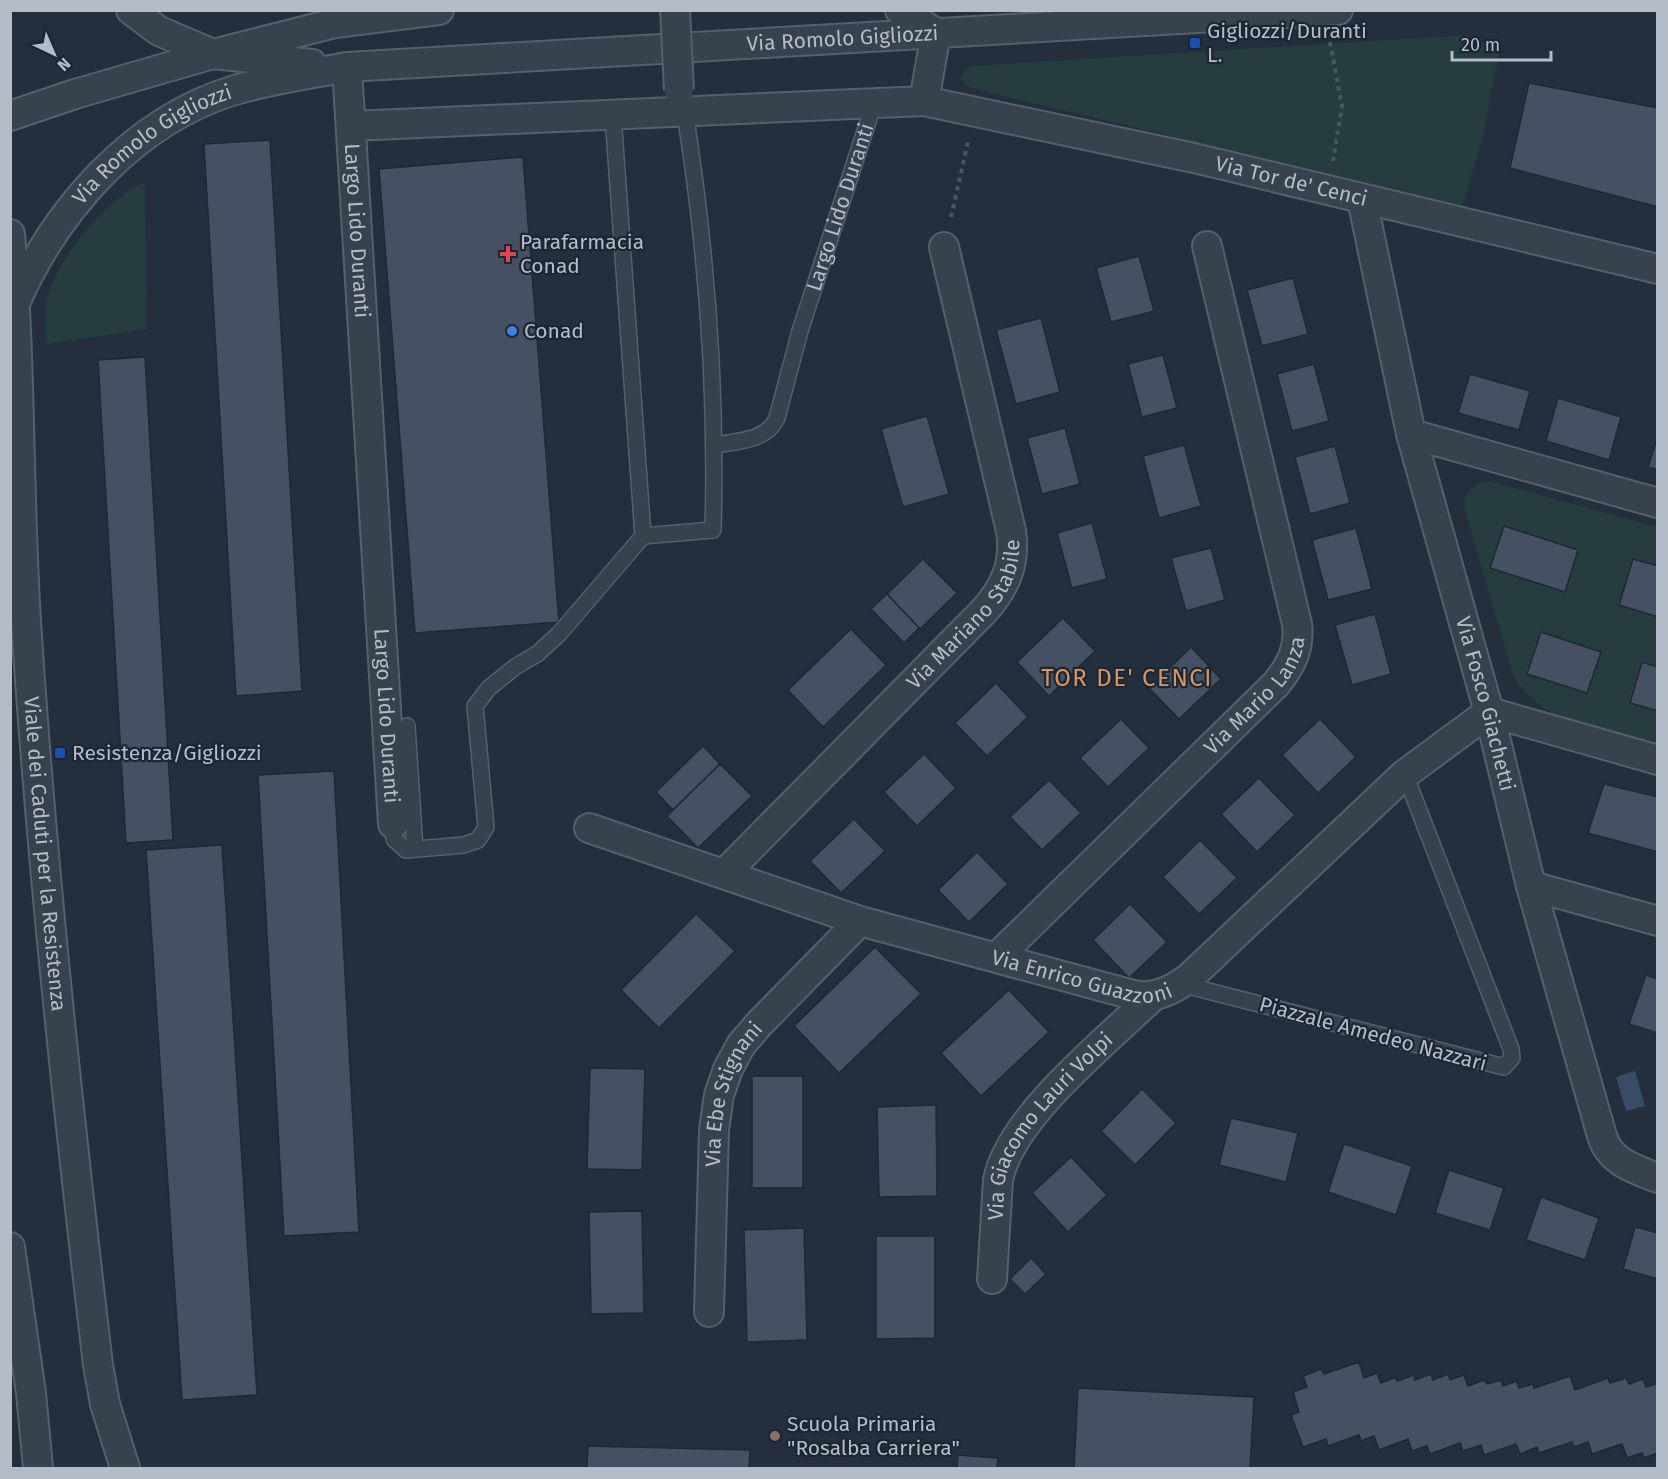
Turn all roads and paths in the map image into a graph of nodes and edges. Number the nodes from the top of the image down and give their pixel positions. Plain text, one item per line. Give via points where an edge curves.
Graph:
1 (131, 10) edge
2 (440, 10) edge
3 (675, 10) edge
4 (900, 10) edge
5 (1331, 11) edge
6 (1020, 20) edge
7 (936, 33) junction
8 (213, 54) junction
9 (347, 67) junction
10 (924, 101) junction
11 (682, 102) junction
12 (874, 103) junction
13 (974, 112) junction
14 (10, 116) edge
15 (613, 116) junction
16 (352, 126) junction
17 (1327, 189) junction
18 (1362, 199) junction
19 (10, 234) edge
20 (1207, 246) dead end
21 (944, 247) joint
22 (1658, 269) edge
23 (16, 301) junction
24 (1410, 434) junction
25 (716, 445) junction
26 (1658, 503) edge
27 (643, 536) junction
28 (17, 546) edge
29 (19, 633) edge
30 (1489, 712) junction
31 (407, 726) dead end
32 (1658, 760) edge
33 (1405, 774) junction
34 (393, 824) joint
35 (589, 828) dead end
36 (415, 849) junction
37 (724, 874) junction
38 (1531, 886) junction
39 (860, 921) junction
40 (1658, 921) edge
41 (997, 957) junction
42 (1180, 984) junction
43 (1153, 996) junction
44 (1658, 1178) edge
45 (10, 1247) edge
46 (992, 1279) dead end
47 (709, 1312) dead end
48 (38, 1468) edge
49 (125, 1468) edge

1 - 8 street, Via Romolo Gigliozzi via 159,31
2 - 8 street via 335,23
3 - 11 street, bridge
4 - 7 street
5 - 6 street, Via Romolo Gigliozzi
5 - 17 path via 1342,106
6 - 7 street, Via Romolo Gigliozzi
7 - 9 street, Via Romolo Gigliozzi
7 - 10 street
8 - 9 street, Via Romolo Gigliozzi
8 - 14 street
9 - 16 street, Largo Lido Duranti
9 - 23 street, Via Romolo Gigliozzi via 235,90 196,105 155,129 66,213 38,256
10 - 12 street, Largo Lido Duranti
10 - 13 street, Via Tor de' Cenci
11 - 12 street, Largo Lido Duranti
11 - 15 street, Largo Lido Duranti
11 - 25 lane via 700,213
12 - 25 lane, Largo Lido Duranti via 800,331 775,424 760,436
13 - 17 street, Via Tor de' Cenci
13 - 21 path
15 - 16 street, Largo Lido Duranti
15 - 27 lane
16 - 34 street, Largo Lido Duranti
17 - 18 street, Via Tor de' Cenci
18 - 22 street, Via Tor de' Cenci
18 - 24 street, Via Fosco Giachetti
19 - 23 street, Viale dei Caduti per la Resistenza
20 - 41 street, Via Mario Lanza via 1297,624 1296,646 1290,665 1276,684
21 - 37 street, Via Mariano Stabile via 1011,531 1010,570 1001,590 983,612
23 - 28 street, Viale dei Caduti per la Resistenza
24 - 26 street
24 - 30 street, Via Fosco Giachetti
25 - 27 lane via 713,530
27 - 36 lane via 559,634 489,688 475,706 486,827 478,840
28 - 29 street, Viale dei Caduti per la Resistenza
29 - 49 street, Viale dei Caduti per la Resistenza via 98,1365 105,1404
30 - 32 street
30 - 33 street, Via Enrico Guazzoni
30 - 38 street, Via Fosco Giachetti
31 - 36 lane
33 - 42 street, Via Enrico Guazzoni
33 - 42 lane, Piazzale Amedeo Nazzari via 1511,1048 1512,1058 1504,1067
34 - 36 lane, Largo Lido Duranti via 394,839 406,850
35 - 37 street, Via Enrico Guazzoni
37 - 39 street, Via Enrico Guazzoni
38 - 40 street
38 - 44 street, Via Fosco Giachetti via 1603,1141 1624,1164
39 - 41 street, Via Enrico Guazzoni
39 - 47 street, Via Ebe Stignani via 759,1024 728,1069 714,1130
41 - 43 street, Via Enrico Guazzoni via 1133,995
42 - 43 street, Via Enrico Guazzoni
43 - 46 street, Via Giacomo Lauri Volpi via 1062,1084 1011,1146 998,1180
45 - 48 street

